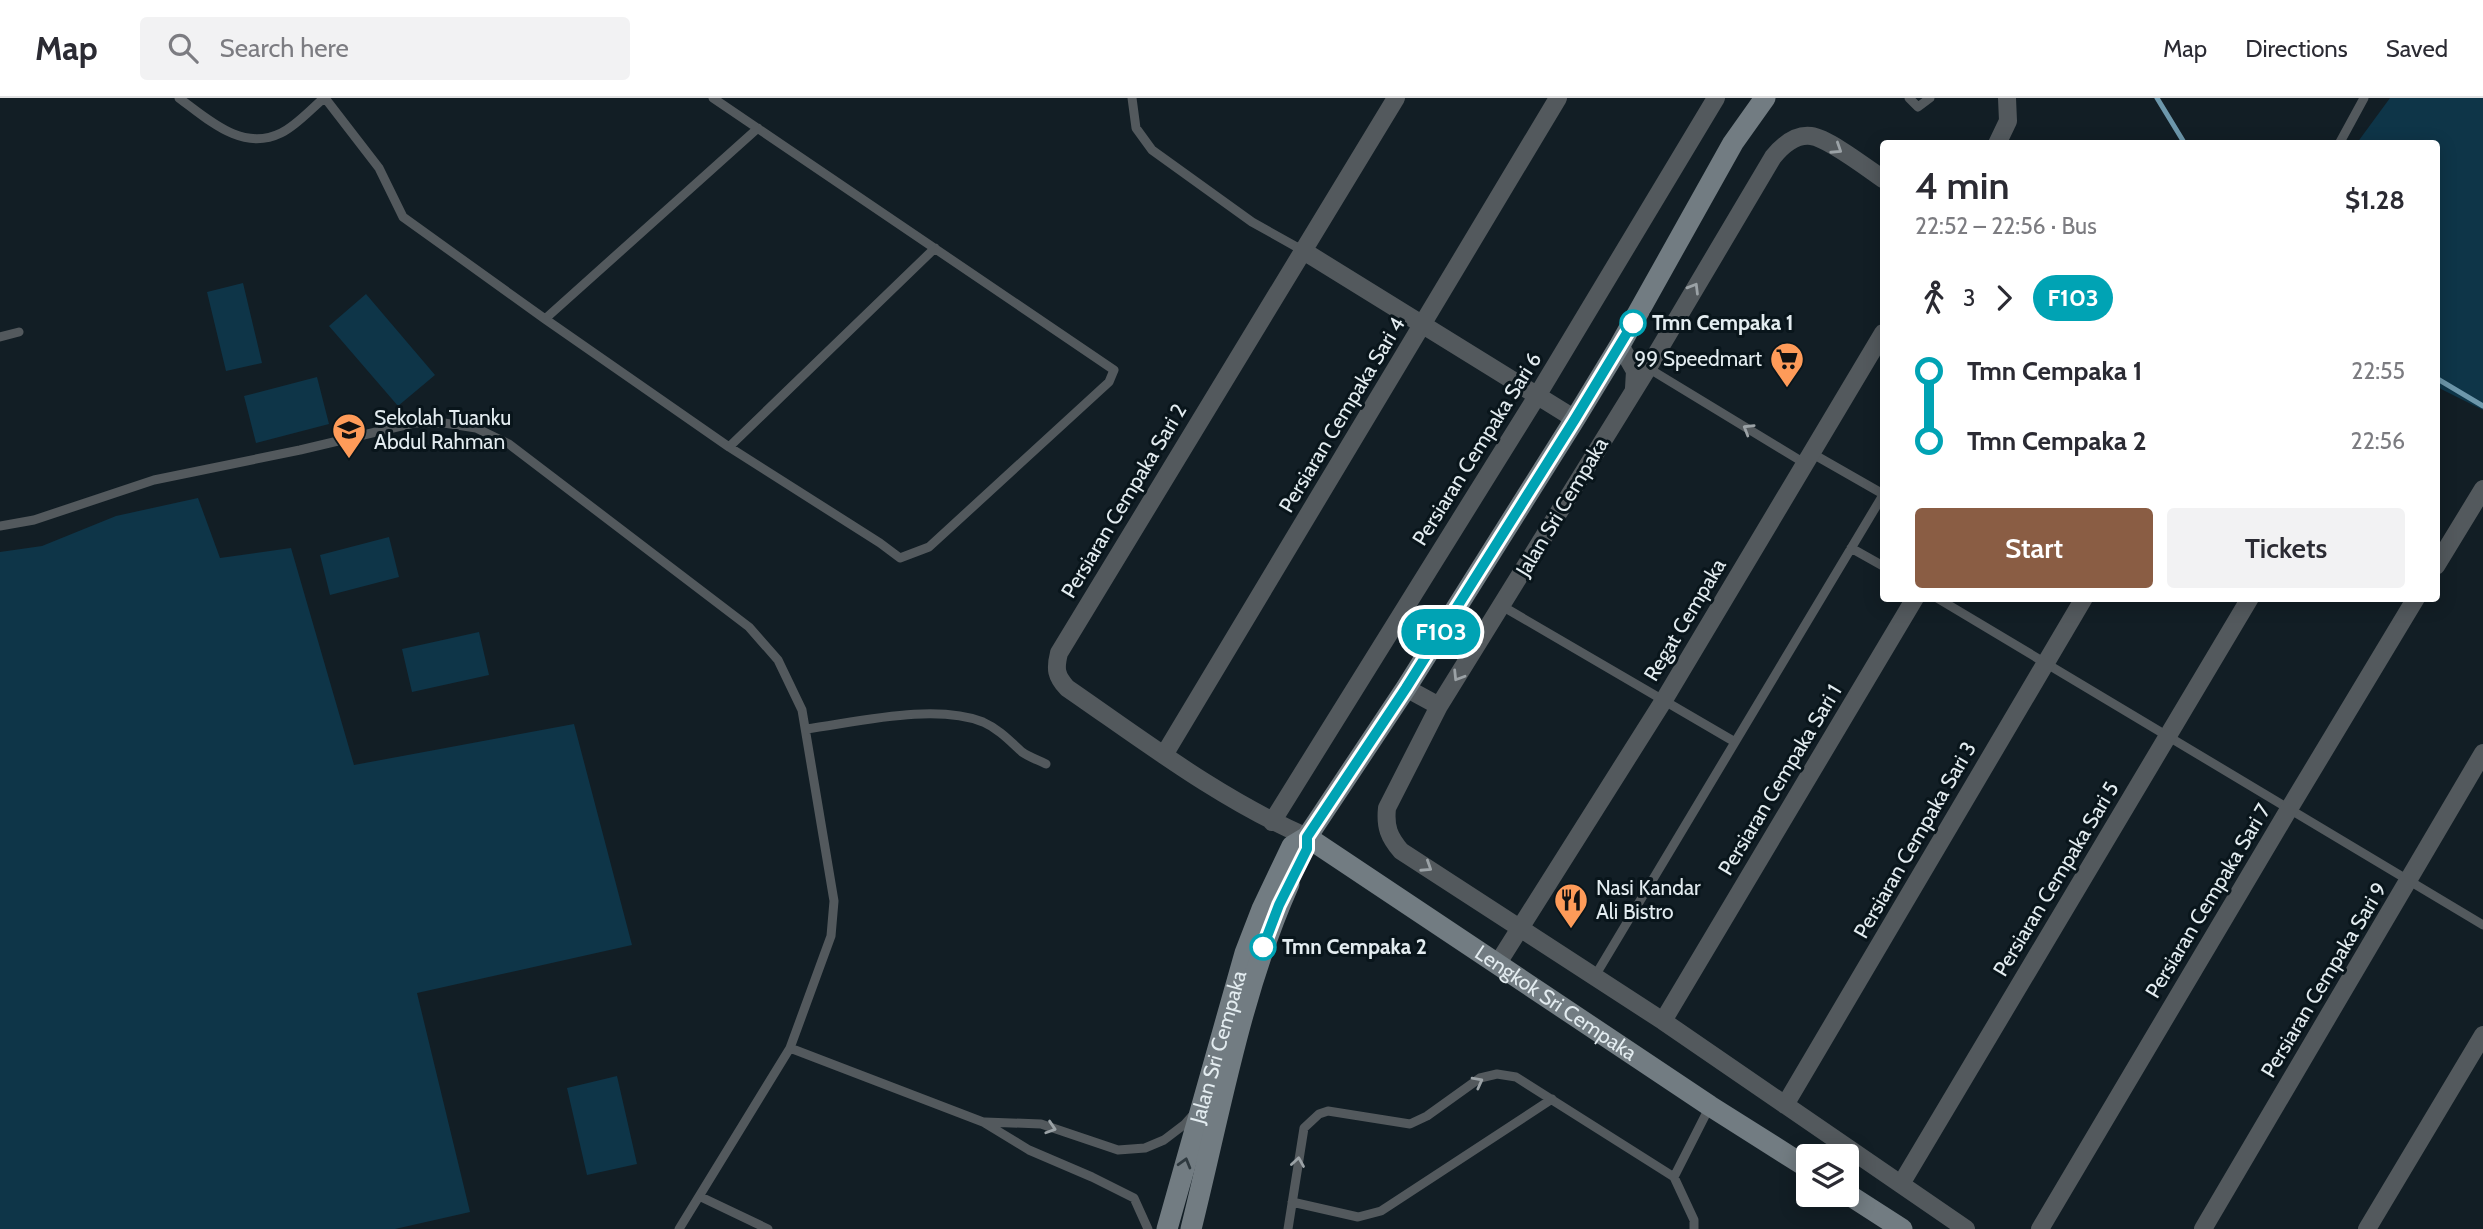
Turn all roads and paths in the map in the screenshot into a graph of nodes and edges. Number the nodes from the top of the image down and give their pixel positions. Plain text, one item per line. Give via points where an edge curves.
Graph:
1 (179, 98) edge
2 (324, 98) edge
3 (713, 98) edge
4 (1132, 98) edge
5 (1396, 98) edge
6 (1558, 98) edge
7 (1716, 98) edge
8 (1765, 98) edge
9 (1909, 98) edge
10 (1930, 98) edge
11 (2007, 98) edge
12 (2364, 98) edge
13 (758, 128) junction
14 (1999, 140) edge
15 (2341, 140) edge
16 (1880, 177) edge
17 (935, 248) junction
18 (1301, 250) junction
19 (545, 319) junction
20 (1423, 323) junction
21 (19, 332) dead end
22 (0, 337) edge
23 (1880, 338) edge
24 (1662, 341) junction
25 (1620, 345) junction
26 (1648, 368) junction
27 (1634, 388) junction
28 (1537, 396) junction
29 (1575, 419) junction
30 (729, 447) junction
31 (1809, 459) junction
32 (2483, 489) edge
33 (1880, 493) edge
34 (1880, 499) edge
35 (0, 526) edge
36 (1851, 548) junction
37 (2440, 559) edge
38 (1880, 564) edge
39 (1913, 602) edge
40 (1944, 602) edge
41 (2082, 602) edge
42 (2248, 602) edge
43 (2414, 602) edge
44 (1502, 606) junction
45 (2045, 663) junction
46 (1406, 688) junction
47 (1664, 701) junction
48 (1439, 706) junction
49 (806, 729) junction
50 (2167, 736) junction
51 (1735, 742) junction
52 (2483, 753) edge
53 (1164, 755) junction
54 (1046, 764) dead end
55 (2289, 809) junction
56 (1272, 821) junction
57 (1307, 837) junction
58 (2409, 880) junction
59 (2483, 925) edge
60 (1521, 928) junction
61 (1498, 963) junction
62 (1595, 976) junction
63 (1663, 1021) junction
64 (2483, 1035) edge
65 (790, 1048) junction
66 (1552, 1099) junction
67 (1202, 1104) junction
68 (1785, 1105) junction
69 (1710, 1106) junction
70 (983, 1122) junction
71 (1796, 1160) edge
72 (1674, 1177) junction
73 (1901, 1184) junction
74 (701, 1197) junction
75 (1859, 1201) edge
76 (1198, 1202) junction
77 (1292, 1202) junction
78 (679, 1229) edge
79 (768, 1229) edge
80 (1148, 1229) edge
81 (1167, 1229) edge
82 (1191, 1229) edge
83 (1197, 1229) edge
84 (1287, 1229) edge
85 (1694, 1229) edge
86 (1902, 1229) edge
87 (1966, 1229) edge
88 (2040, 1229) edge
89 (2203, 1229) edge
90 (2367, 1229) edge

1 - 2 lane via 227,132 258,140 283,133
2 - 19 lane via 379,168 403,216
3 - 13 lane
4 - 18 lane via 1136,128 1152,150 1252,222
5 - 18 street, Persiaran Cempaka Sari 2
6 - 20 street, Persiaran Cempaka Sari 4
7 - 28 street, Persiaran Cempaka Sari 6
8 - 25 street, Jalan Sri Cempaka via 1733,143
9 - 10 lane via 1918,107
11 - 14 street via 2007,121
12 - 15 lane
13 - 17 lane
13 - 19 lane
24 -> 16 street, Jalan Sri Cempaka via 1783,145 1811,135
17 - 30 lane
17 - 30 lane via 1114,370 1109,382 929,547 900,558
18 - 20 street
18 - 53 street, Persiaran Cempaka Sari 2 via 1059,653 1058,679 1067,688
19 - 30 lane
20 - 28 street
20 - 53 street, Persiaran Cempaka Sari 4
21 - 22 lane
23 - 31 street, Regat Cempaka
24 - 25 street via 1647,349
24 - 26 street, Jalan Sri Cempaka
25 - 27 street via 1635,372
25 - 29 street, Jalan Sri Cempaka
26 - 27 street, Jalan Sri Cempaka
31 -> 26 lane
27 - 44 street, Jalan Sri Cempaka
28 - 29 street
28 - 56 street, Persiaran Cempaka Sari 6
29 - 46 street, Jalan Sri Cempaka
31 - 33 lane
31 - 47 street, Regat Cempaka
32 - 37 street
34 - 36 lane
35 - 49 lane via 34,520 154,480 414,423 476,428 540,465 750,628 778,660
36 - 38 lane
36 - 51 lane
39 - 63 street, Persiaran Cempaka Sari 1
40 - 45 lane
41 - 45 street, Persiaran Cempaka Sari 3
42 - 50 street, Persiaran Cempaka Sari 5
43 - 55 street, Persiaran Cempaka Sari 7
44 - 47 lane
44 -> 48 street, Jalan Sri Cempaka
45 - 50 lane
45 - 68 street, Persiaran Cempaka Sari 3
46 - 48 street
46 - 57 street, Jalan Sri Cempaka
47 - 51 lane
47 - 60 street, Regat Cempaka
48 -> 60 street, Jalan Sri Cempaka via 1387,808 1391,839 1401,851
49 - 54 lane via 927,713 956,714 985,723
49 - 65 lane via 834,901 831,936
50 - 55 lane
50 - 73 street, Persiaran Cempaka Sari 5
51 - 62 lane
52 - 58 street, Persiaran Cempaka Sari 9
53 - 56 street, Persiaran Cempaka Sari 2
55 - 58 lane
55 - 88 street, Persiaran Cempaka Sari 7
56 - 57 street, Persiaran Cempaka Sari 2
57 - 61 street, Lengkok Sri Cempaka
57 - 67 street, Jalan Sri Cempaka via 1292,846 1262,909
57 - 76 street, Jalan Sri Cempaka via 1307,849 1279,905 1243,1011
58 - 59 lane
58 - 89 street, Persiaran Cempaka Sari 9
60 - 61 street, Regat Cempaka
60 - 62 street, Jalan Sri Cempaka
61 - 69 street, Lengkok Sri Cempaka
62 - 63 street, Jalan Sri Cempaka
63 - 68 street, Jalan Sri Cempaka
64 - 90 street
65 - 70 lane
65 - 74 lane
66 - 72 lane
66 - 77 lane via 1381,1211 1358,1217
77 -> 66 lane via 1304,1128 1319,1114 1328,1111 1410,1124 1480,1078 1497,1074 1516,1077
70 -> 67 lane via 1041,1124 1118,1150 1145,1149 1185,1124
81 -> 67 street, Jalan Sri Cempaka
68 - 73 street, Jalan Sri Cempaka
69 - 71 street, Lengkok Sri Cempaka
69 - 72 lane
70 - 80 lane via 1029,1150 1134,1198
72 - 85 lane
73 - 87 street, Jalan Sri Cempaka
74 - 78 lane
74 - 79 lane
75 - 86 street
76 - 82 street, Jalan Sri Cempaka
76 - 83 street
77 - 84 lane

